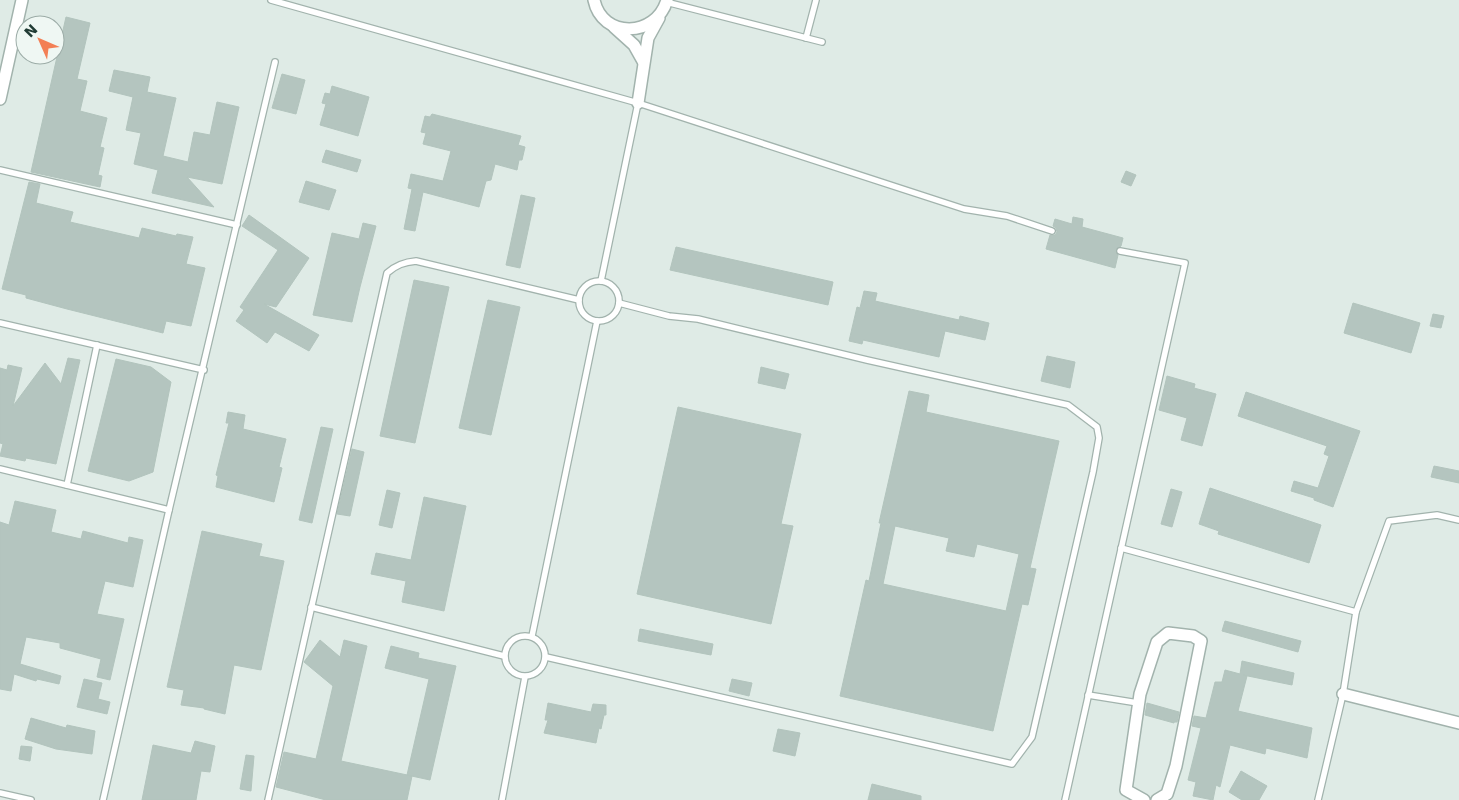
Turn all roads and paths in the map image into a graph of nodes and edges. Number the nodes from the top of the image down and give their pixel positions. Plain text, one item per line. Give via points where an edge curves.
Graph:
1 (22, 0) edge
2 (271, 0) edge
3 (594, 0) edge
4 (816, 0) edge
5 (667, 1) edge
6 (660, 14) junction
7 (612, 24) junction
8 (806, 38) junction
9 (822, 42) dead end
10 (643, 61) junction
11 (275, 62) dead end
12 (0, 99) edge
13 (638, 103) junction
14 (0, 170) edge
15 (237, 225) junction
16 (1052, 231) dead end
17 (1120, 251) dead end
18 (601, 281) junction
19 (579, 300) junction
20 (619, 303) junction
21 (597, 321) junction
22 (0, 323) edge
23 (97, 345) junction
24 (204, 370) junction
25 (0, 468) edge
26 (66, 485) junction
27 (169, 510) junction
28 (1459, 520) edge
29 (1121, 548) junction
30 (311, 607) junction
31 (1356, 612) junction
32 (532, 636) junction
33 (504, 656) junction
34 (546, 657) junction
35 (525, 677) junction
36 (1343, 694) junction
37 (1088, 695) junction
38 (1138, 703) junction
39 (1459, 722) edge
40 (0, 793) edge
41 (31, 800) edge
42 (103, 800) edge
43 (268, 800) edge
44 (502, 800) edge
45 (1065, 800) edge
46 (1144, 800) edge
47 (1157, 800) edge
48 (1318, 800) edge

1 - 12 street
2 - 13 lane
3 - 7 street via 601,16
4 - 8 lane
5 - 6 street
5 - 8 lane
6 - 7 street via 638,28 624,29
6 - 10 street via 648,38
7 - 10 street via 634,45
8 - 9 lane
10 - 13 street
11 - 15 lane
13 - 16 lane via 964,208 1007,216
13 - 18 lane
14 - 15 lane
15 - 24 lane
17 - 29 lane via 1185,263
18 - 19 lane via 589,284
18 - 20 lane via 612,286
19 - 21 lane via 586,316
19 - 30 lane via 416,261 402,263 387,273
20 - 21 lane via 614,315
20 - 34 lane via 1068,405 1097,427 1099,438 1093,472 1032,737 1012,764
21 - 32 lane
22 - 23 lane
23 - 24 lane
23 - 26 lane
24 - 27 lane
25 - 26 lane
26 - 27 lane
27 - 42 lane
28 - 31 lane via 1437,515 1389,521
29 - 31 lane
29 - 37 lane
30 - 33 lane
30 - 43 lane
31 - 36 lane
32 - 33 lane via 519,636 508,644
32 - 34 lane via 542,644
33 - 35 lane via 508,668
34 - 35 lane via 542,669 531,677
35 - 44 lane
36 - 39 street
36 - 48 lane
37 - 38 lane
37 - 45 lane
38 - 46 street via 1126,790
38 - 47 street via 1157,642 1168,632 1193,636 1201,642 1176,766 1167,794
40 - 41 lane

